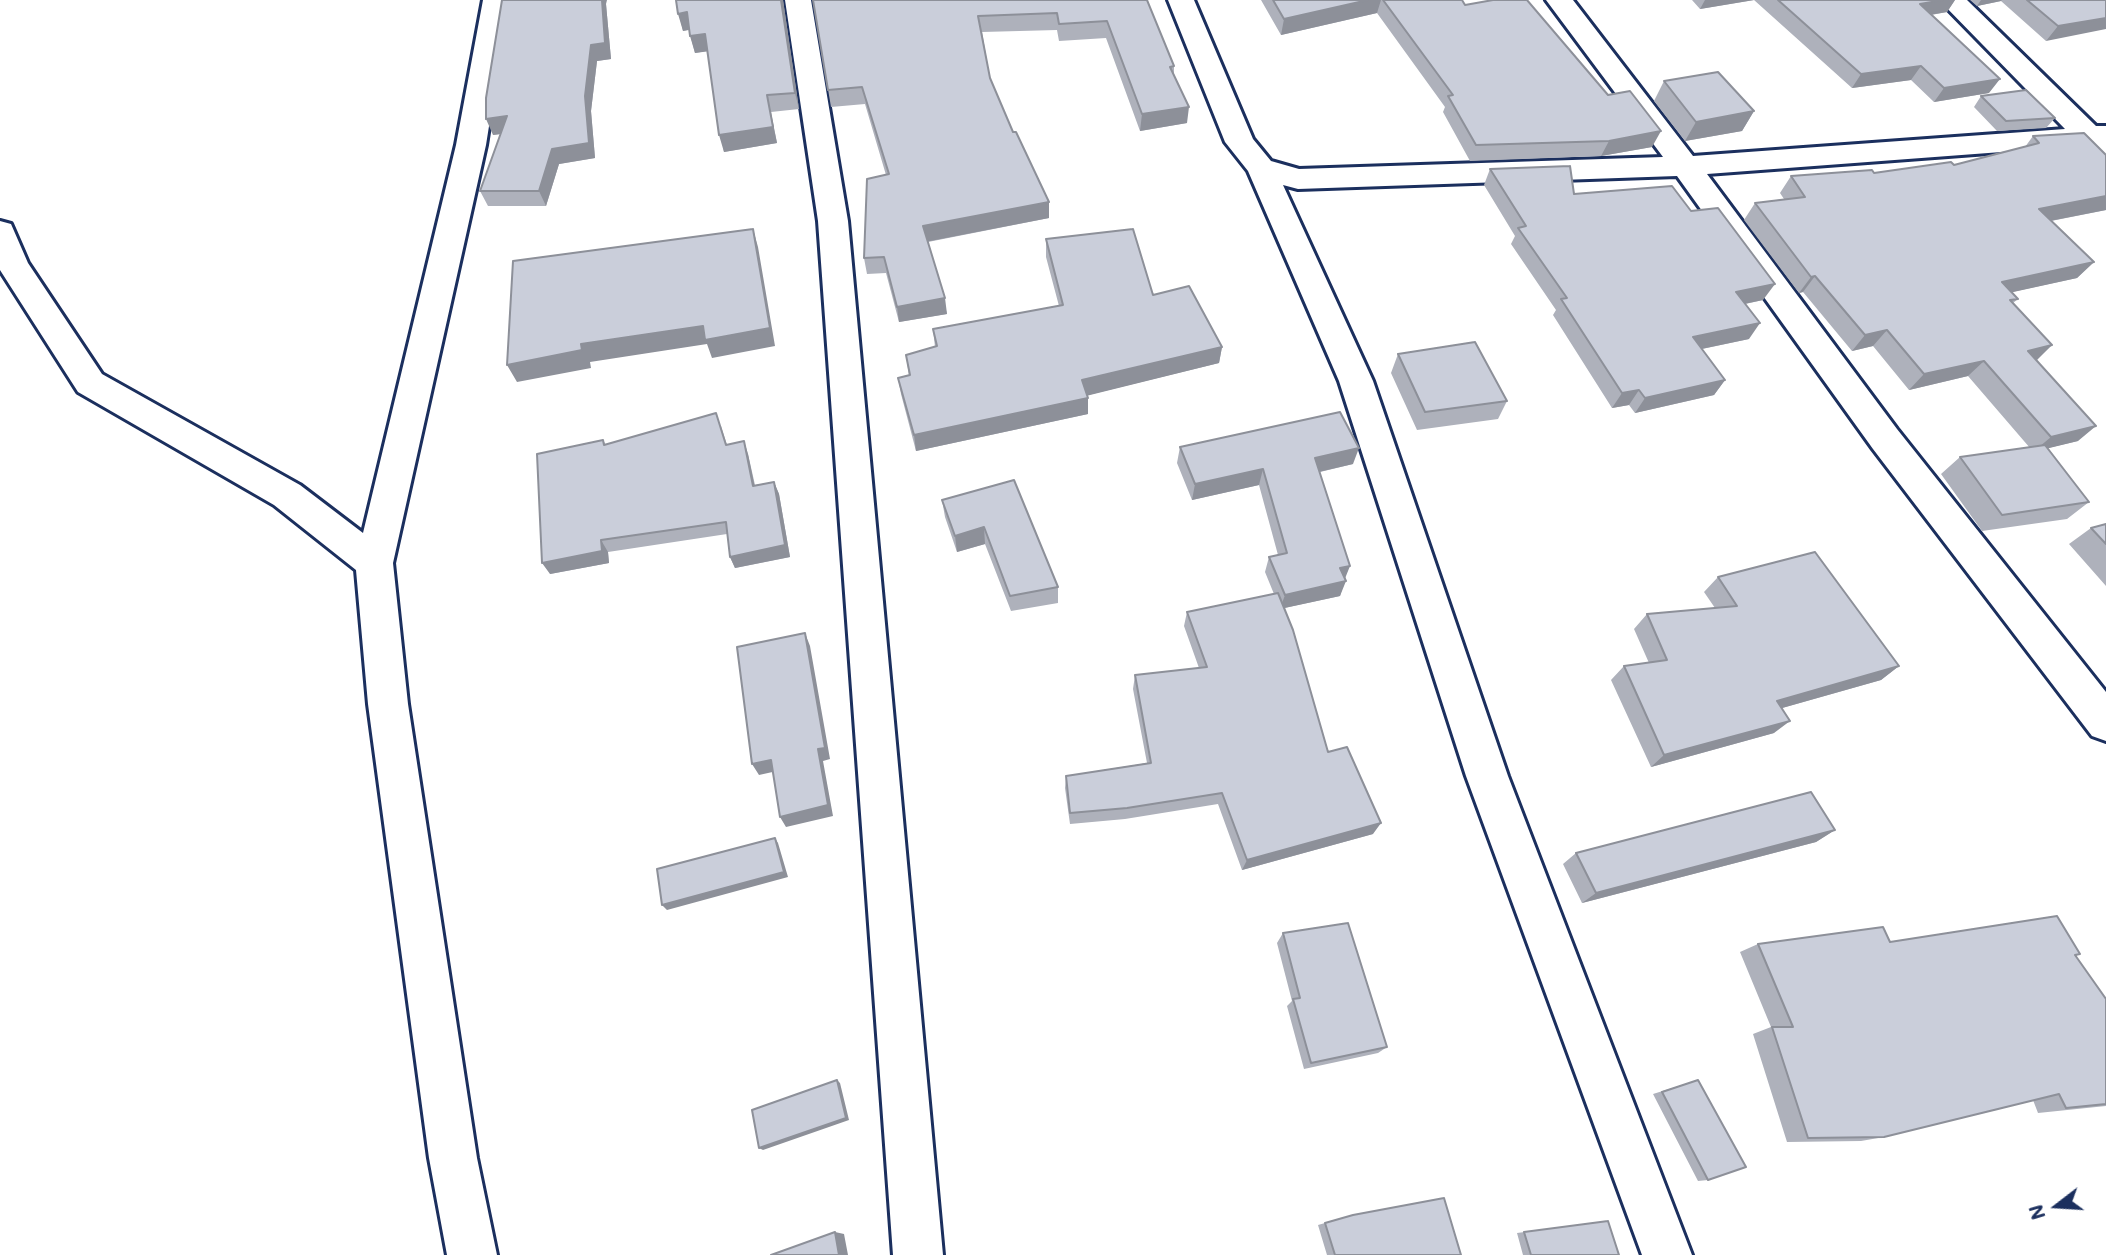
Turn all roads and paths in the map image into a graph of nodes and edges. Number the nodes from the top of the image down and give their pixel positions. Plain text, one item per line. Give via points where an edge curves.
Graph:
1 (496, 0) edge
2 (798, 0) edge
3 (1181, 0) edge
4 (1559, 0) edge
5 (1952, 0) edge
6 (2100, 142) edge
7 (1685, 166) junction
8 (1261, 168) junction
9 (0, 232) edge
10 (374, 563) junction
11 (2106, 723) edge
12 (472, 1255) edge
13 (918, 1255) edge
14 (1667, 1255) edge

1 - 10 street via 471,145
2 - 13 street via 833,221
3 - 8 street via 1240,142
4 - 7 street
5 - 6 street
6 - 7 street
7 - 8 street via 1298,179
7 - 11 street via 1885,439
8 - 14 street via 1356,381 1487,776
9 - 10 street via 13,265 90,383 286,495
10 - 12 street via 390,717 453,1158

